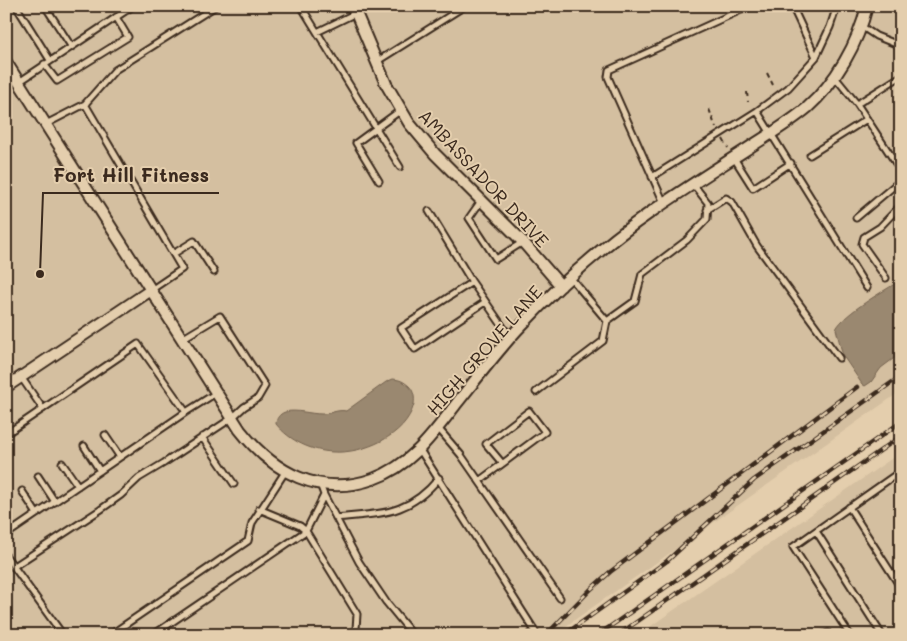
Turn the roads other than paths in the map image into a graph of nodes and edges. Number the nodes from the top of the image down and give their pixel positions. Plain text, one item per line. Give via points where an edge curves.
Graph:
1 (16, 6) edge
2 (46, 6) edge
3 (133, 6) edge
4 (216, 6) edge
5 (301, 6) edge
6 (465, 6) edge
7 (750, 6) edge
8 (792, 6) edge
9 (837, 6) edge
10 (867, 6) edge
11 (354, 10) edge
12 (116, 17) junction
13 (861, 26) junction
14 (317, 32) junction
15 (71, 46) junction
16 (901, 46) edge
17 (816, 57) junction
18 (50, 60) junction
19 (6, 62) edge
20 (376, 63) junction
21 (44, 64) junction
22 (835, 76) junction
23 (901, 76) edge
24 (18, 82) junction
25 (85, 104) junction
26 (857, 104) junction
27 (401, 110) junction
28 (757, 111) junction
29 (867, 119) junction
30 (46, 124) junction
31 (376, 128) junction
32 (772, 133) junction
33 (810, 155) dead end
34 (901, 156) edge
35 (734, 158) junction
36 (894, 161) junction
37 (790, 163) junction
38 (400, 167) dead end
39 (901, 171) edge
40 (652, 177) junction
41 (901, 180) edge
42 (379, 181) dead end
43 (692, 184) junction
44 (481, 201) junction
45 (664, 203) junction
46 (901, 205) edge
47 (707, 210) junction
48 (429, 211) dead end
49 (856, 218) dead end
50 (523, 242) junction
51 (173, 254) junction
52 (214, 272) dead end
53 (570, 277) junction
54 (886, 278) dead end
55 (472, 282) junction
56 (561, 286) junction
57 (867, 288) dead end
58 (151, 290) junction
59 (485, 302) junction
60 (607, 321) junction
61 (510, 337) junction
62 (182, 338) junction
63 (839, 358) dead end
64 (21, 377) junction
65 (6, 387) edge
66 (536, 392) dead end
67 (216, 393) junction
68 (43, 409) junction
69 (186, 412) junction
70 (232, 418) junction
71 (438, 428) junction
72 (6, 434) edge
73 (105, 435) dead end
74 (202, 438) junction
75 (84, 446) dead end
76 (420, 450) junction
77 (120, 457) junction
78 (62, 463) dead end
79 (502, 464) junction
80 (100, 471) junction
81 (901, 471) edge
82 (285, 472) junction
83 (38, 476) dead end
84 (438, 478) junction
85 (479, 481) junction
86 (320, 483) junction
87 (234, 484) dead end
88 (78, 486) junction
89 (22, 491) dead end
90 (324, 496) junction
91 (55, 502) junction
92 (849, 507) junction
93 (259, 509) junction
94 (36, 514) junction
95 (336, 518) junction
96 (6, 520) edge
97 (13, 530) junction
98 (306, 531) junction
99 (816, 531) junction
100 (6, 535) edge
101 (6, 556) edge
102 (13, 566) junction
103 (901, 588) edge
104 (560, 598) dead end
105 (63, 635) edge
106 (110, 635) edge
107 (153, 635) edge
108 (354, 635) edge
109 (413, 635) edge
110 (529, 635) edge
111 (823, 635) edge
112 (829, 635) edge
113 (850, 635) edge
114 (882, 635) edge

1 - 18 lane
2 - 15 lane
3 - 12 lane
4 - 25 lane via 115,70
5 - 14 lane
6 - 20 lane
7 - 40 lane via 610,70 608,77
8 - 17 lane
9 - 17 lane
10 - 13 street, HIGH GROVE LANE
11 - 14 lane
11 - 20 street, AMBASSADOR DRIVE
12 - 15 lane
12 - 21 lane via 128,37 57,81
13 - 16 lane
13 - 22 street, HIGH GROVE LANE
14 - 31 lane
15 - 18 lane
17 - 28 lane via 788,88
18 - 21 lane
19 - 24 street, HIGH GROVE LANE
20 - 27 street, AMBASSADOR DRIVE
21 - 24 lane
22 - 26 lane
22 - 32 street, HIGH GROVE LANE via 807,107
23 - 26 lane
24 - 30 street, HIGH GROVE LANE
25 - 30 lane
25 - 51 lane
26 - 29 lane
27 - 31 lane
27 - 44 street, AMBASSADOR DRIVE via 425,143
28 - 32 lane
28 - 40 lane
29 - 33 lane
29 - 36 lane
30 - 58 street, HIGH GROVE LANE
31 - 38 lane
31 - 42 lane via 356,143
32 - 35 street, HIGH GROVE LANE
32 - 37 lane
34 - 36 lane
35 - 37 lane via 752,188
35 - 43 street, HIGH GROVE LANE
36 - 39 lane
37 - 57 lane
40 - 45 lane
41 - 49 lane
43 - 45 street, HIGH GROVE LANE
43 - 47 lane via 708,203
44 - 50 street, AMBASSADOR DRIVE
44 - 50 lane via 469,218 496,259
45 - 53 street, HIGH GROVE LANE via 611,241
46 - 54 lane via 880,227 864,237 862,244
47 - 60 lane via 707,218 687,240 642,274 635,301
47 - 63 lane via 726,198 732,202 757,246
48 - 55 lane
50 - 56 street, AMBASSADOR DRIVE
51 - 52 lane via 194,241
51 - 58 lane via 182,269
53 - 56 street, HIGH GROVE LANE
53 - 60 lane
55 - 59 lane
55 - 59 lane via 401,328 415,349
56 - 61 street, HIGH GROVE LANE
58 - 62 street, HIGH GROVE LANE
58 - 64 street
59 - 61 lane
60 - 66 lane via 603,341
61 - 71 street, HIGH GROVE LANE
62 - 67 street, HIGH GROVE LANE
62 - 70 lane via 220,316 266,386 258,398
64 - 65 street
64 - 68 lane
67 - 69 lane
67 - 70 street, HIGH GROVE LANE
68 - 69 lane via 138,344
68 - 72 lane
69 - 77 lane
70 - 74 lane
70 - 82 street, HIGH GROVE LANE via 254,448
71 - 76 street, HIGH GROVE LANE
71 - 85 lane
73 - 77 lane
74 - 87 lane
74 - 102 lane
75 - 80 lane
76 - 84 lane
76 - 86 street, HIGH GROVE LANE via 401,466 372,480 342,485
77 - 80 lane
78 - 88 lane
79 - 79 lane via 545,432 529,411 486,444
79 - 85 lane
80 - 88 lane
81 - 92 lane
82 - 86 street, HIGH GROVE LANE
82 - 93 lane
83 - 91 lane
84 - 95 lane via 427,492 405,507
84 - 110 lane via 535,631
85 - 104 lane
86 - 90 lane
88 - 91 lane
89 - 94 lane
90 - 95 lane
90 - 98 lane
91 - 94 lane
92 - 99 lane
92 - 103 lane
93 - 98 lane
93 - 106 lane via 248,541
94 - 97 lane
95 - 109 lane via 359,562
96 - 97 lane
97 - 100 lane
98 - 107 lane
98 - 108 lane via 357,614
99 - 113 lane via 793,547
99 - 114 lane
101 - 102 lane
102 - 105 lane
111 - 112 lane

